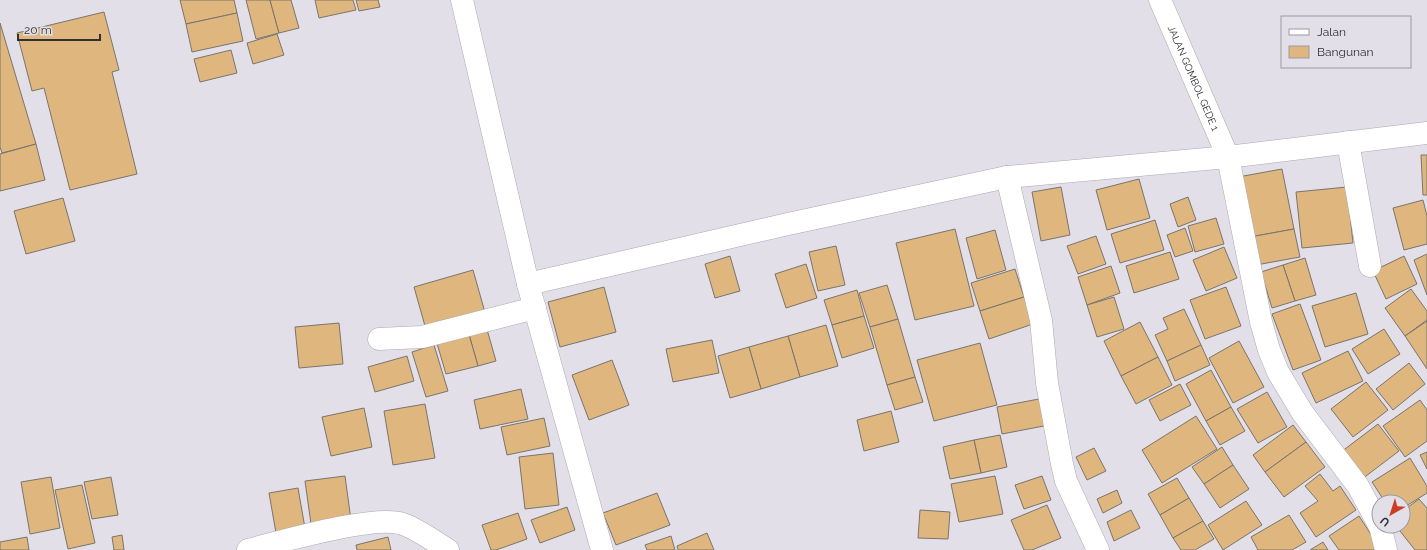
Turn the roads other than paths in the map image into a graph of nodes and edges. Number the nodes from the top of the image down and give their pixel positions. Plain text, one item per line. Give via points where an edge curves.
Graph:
1 (462, 0) edge
2 (1160, 0) edge
3 (1427, 133) edge
4 (1348, 142) junction
5 (1228, 157) junction
6 (1007, 177) junction
7 (1370, 266) dead end
8 (528, 284) junction
9 (535, 308) junction
10 (379, 339) dead end
11 (1371, 510) edge
12 (1382, 534) edge
13 (248, 550) edge
14 (448, 550) edge
15 (602, 550) edge
16 (1098, 550) edge
17 (1386, 550) edge

1 - 8 street
2 - 5 street, JALAN GOMBOL GEDE 1
3 - 4 street
4 - 5 street
4 - 7 street
5 - 6 street
5 - 11 street, JALAN GOMBOL GEDE 1 via 1261,322 1269,350 1278,372 1302,412 1358,486
6 - 8 street
6 - 16 street via 1042,320 1047,383 1066,481
8 - 9 street
9 - 10 street via 422,337
9 - 15 street
12 - 17 street, JALAN GOMBOL GEDE 1
13 - 14 street via 319,533 388,521 403,524

